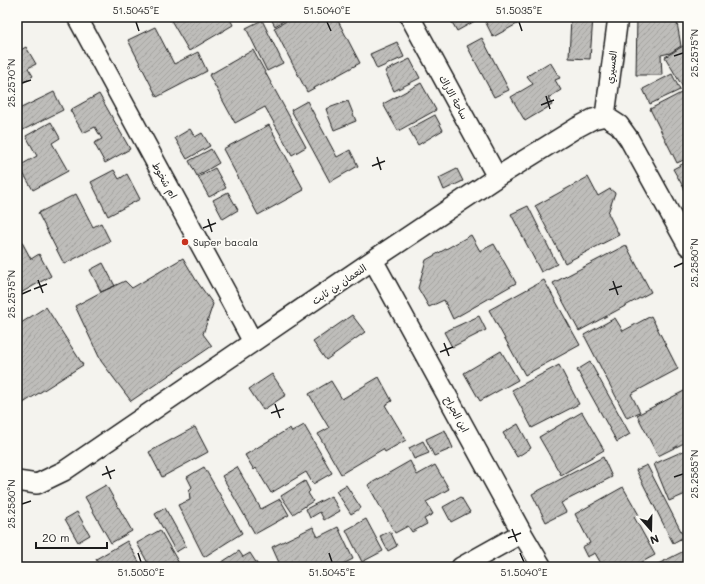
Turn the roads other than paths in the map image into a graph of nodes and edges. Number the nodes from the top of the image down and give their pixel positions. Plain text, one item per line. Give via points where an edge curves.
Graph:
1 (77, 17) edge
2 (410, 17) edge
3 (618, 17) edge
4 (605, 116) junction
5 (497, 177) junction
6 (688, 246) edge
7 (373, 260) junction
8 (253, 342) junction
9 (17, 481) edge
10 (522, 533) junction
11 (461, 567) edge
12 (542, 567) edge

1 - 8 street, ام شخوط
2 - 5 street, ساحة الاراك
3 - 4 street, العسيري
4 - 5 street, النعمان بن ثابت via 576,128
4 - 6 street via 619,125 630,139
5 - 7 street, النعمان بن ثابت
7 - 8 street, النعمان بن ثابت
7 - 10 street, ابن الجراح
8 - 9 street, النعمان بن ثابت via 64,471 37,484
10 - 11 street
10 - 12 street, ابن الجراح

